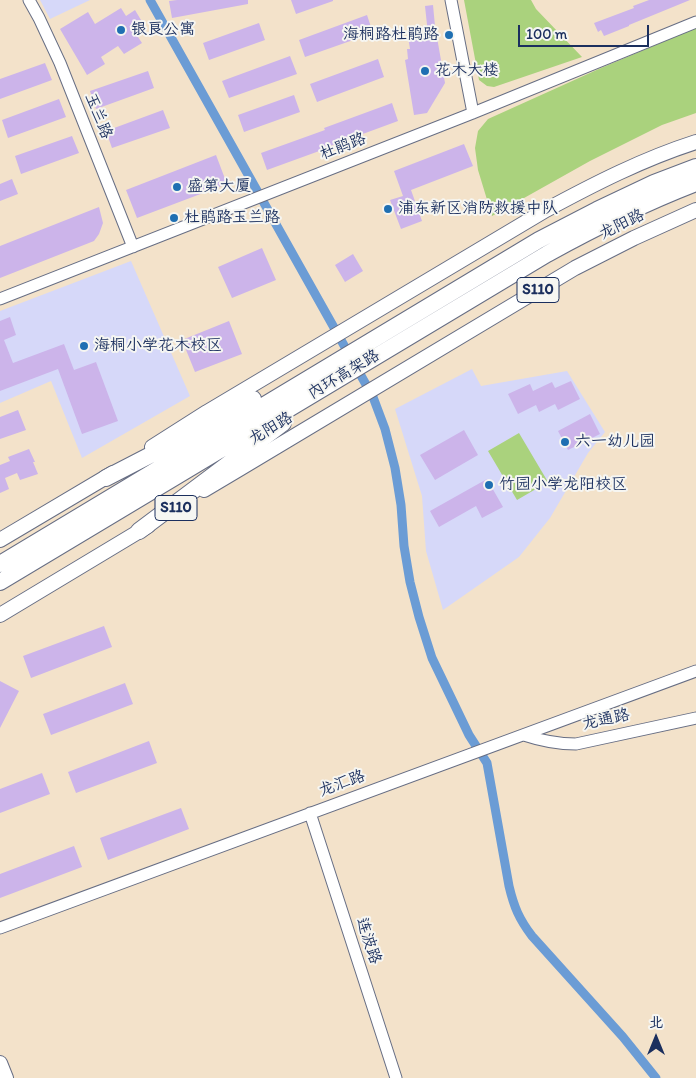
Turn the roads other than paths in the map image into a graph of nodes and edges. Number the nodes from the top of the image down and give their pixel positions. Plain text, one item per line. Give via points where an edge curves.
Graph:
1 (29, 0) edge
2 (451, 0) edge
3 (696, 22) edge
4 (473, 113) junction
5 (696, 142) edge
6 (696, 167) edge
7 (696, 183) edge
8 (657, 190) junction
9 (696, 210) edge
10 (133, 247) junction
11 (0, 299) edge
12 (368, 353) junction
13 (331, 367) junction
14 (106, 478) joint
15 (94, 516) junction
16 (139, 531) junction
17 (0, 540) edge
18 (0, 564) edge
19 (0, 582) edge
20 (0, 616) edge
21 (696, 671) edge
22 (696, 718) edge
23 (524, 735) junction
24 (310, 813) junction
25 (0, 928) edge
26 (0, 1063) edge
27 (6, 1078) edge
28 (396, 1078) edge

1 - 10 street, 玉兰路 via 60,63
2 - 4 street
3 - 4 street, 杜鹃路
4 - 10 street, 杜鹃路
5 - 13 main road via 638,164 578,193 352,325
6 - 8 highway, 内环高架路
7 - 8 highway, 内环高架路
8 - 12 highway, 内环高架路 via 473,298
8 - 12 highway, 内环高架路 via 597,210 539,240 391,329
9 - 16 main road, 龙阳路 / S110 via 575,268
10 - 11 street, 杜鹃路
12 - 13 highway, 内环高架路
12 - 13 highway
13 - 14 highway via 263,393
13 - 15 highway, 内环高架路
13 - 16 highway via 273,430
14 - 17 main road
15 - 18 highway, 内环高架路
15 - 19 highway, 内环高架路
16 - 20 main road, 龙阳路 / S110
21 - 23 street, 龙汇路
22 - 23 street, 龙通路 via 576,744 548,742
23 - 24 street, 龙汇路
24 - 25 street, 龙汇路
24 - 28 street, 连波路
26 - 27 main road

